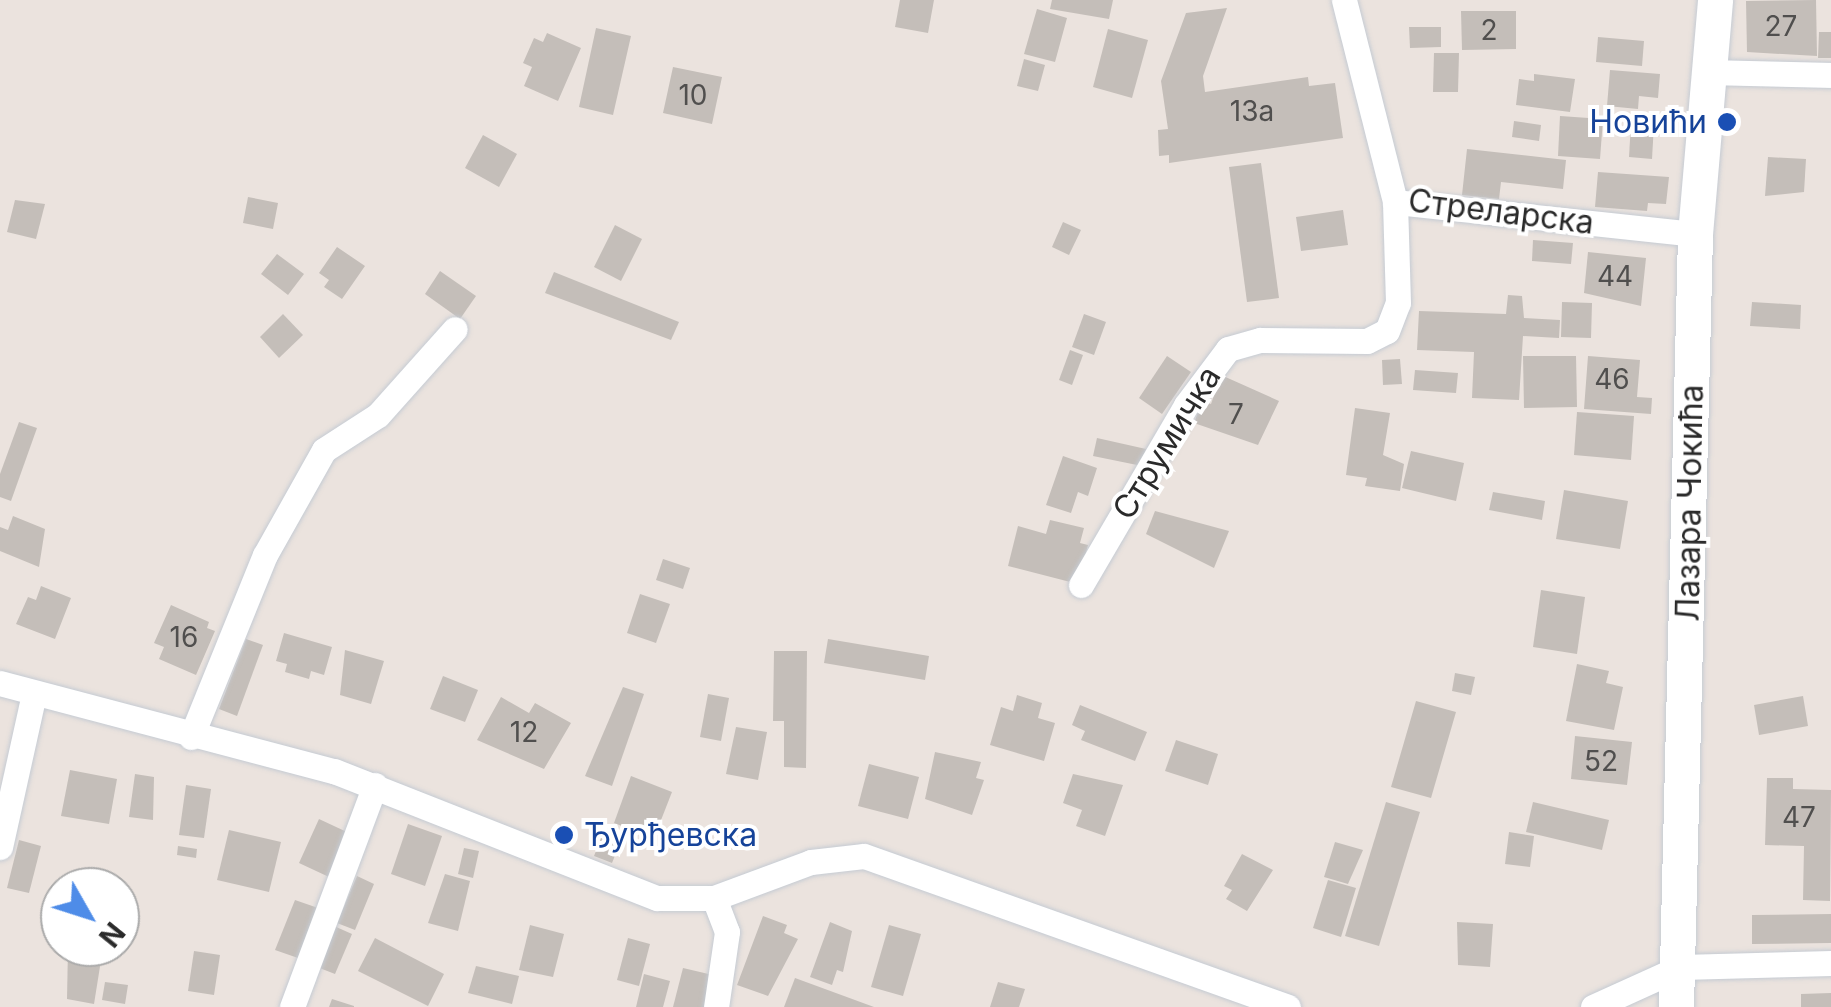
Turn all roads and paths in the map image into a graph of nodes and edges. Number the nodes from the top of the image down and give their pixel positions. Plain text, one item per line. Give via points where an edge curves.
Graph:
1 (1344, 0) edge
2 (1715, 0) edge
3 (1710, 72) junction
4 (1831, 75) edge
5 (1394, 202) junction
6 (1694, 234) junction
7 (455, 329) dead end
8 (1081, 585) dead end
9 (0, 683) edge
10 (34, 694) junction
11 (190, 737) junction
12 (375, 785) junction
13 (0, 848) edge
14 (714, 898) junction
15 (1831, 963) edge
16 (1681, 967) junction
17 (292, 1007) edge
18 (716, 1007) edge
19 (1288, 1007) edge
20 (1593, 1007) edge
21 (1676, 1007) edge

1 - 5 street, Стреларска
2 - 3 street, Лазара Чокића
3 - 4 street
3 - 6 street, Лазара Чокића
5 - 6 street, Стреларска
5 - 8 street, Струмичка via 1398,303 1387,331 1367,340 1260,340 1228,349 1186,405
6 - 16 street, Лазара Чокића
7 - 11 street via 378,415 324,450 265,555
9 - 10 street
10 - 11 street
10 - 13 street
11 - 12 street
12 - 14 street via 636,892
12 - 17 street
14 - 18 street via 727,932
14 - 19 street via 812,862 864,856
15 - 16 street
16 - 20 street
16 - 21 street, Лазара Чокића

